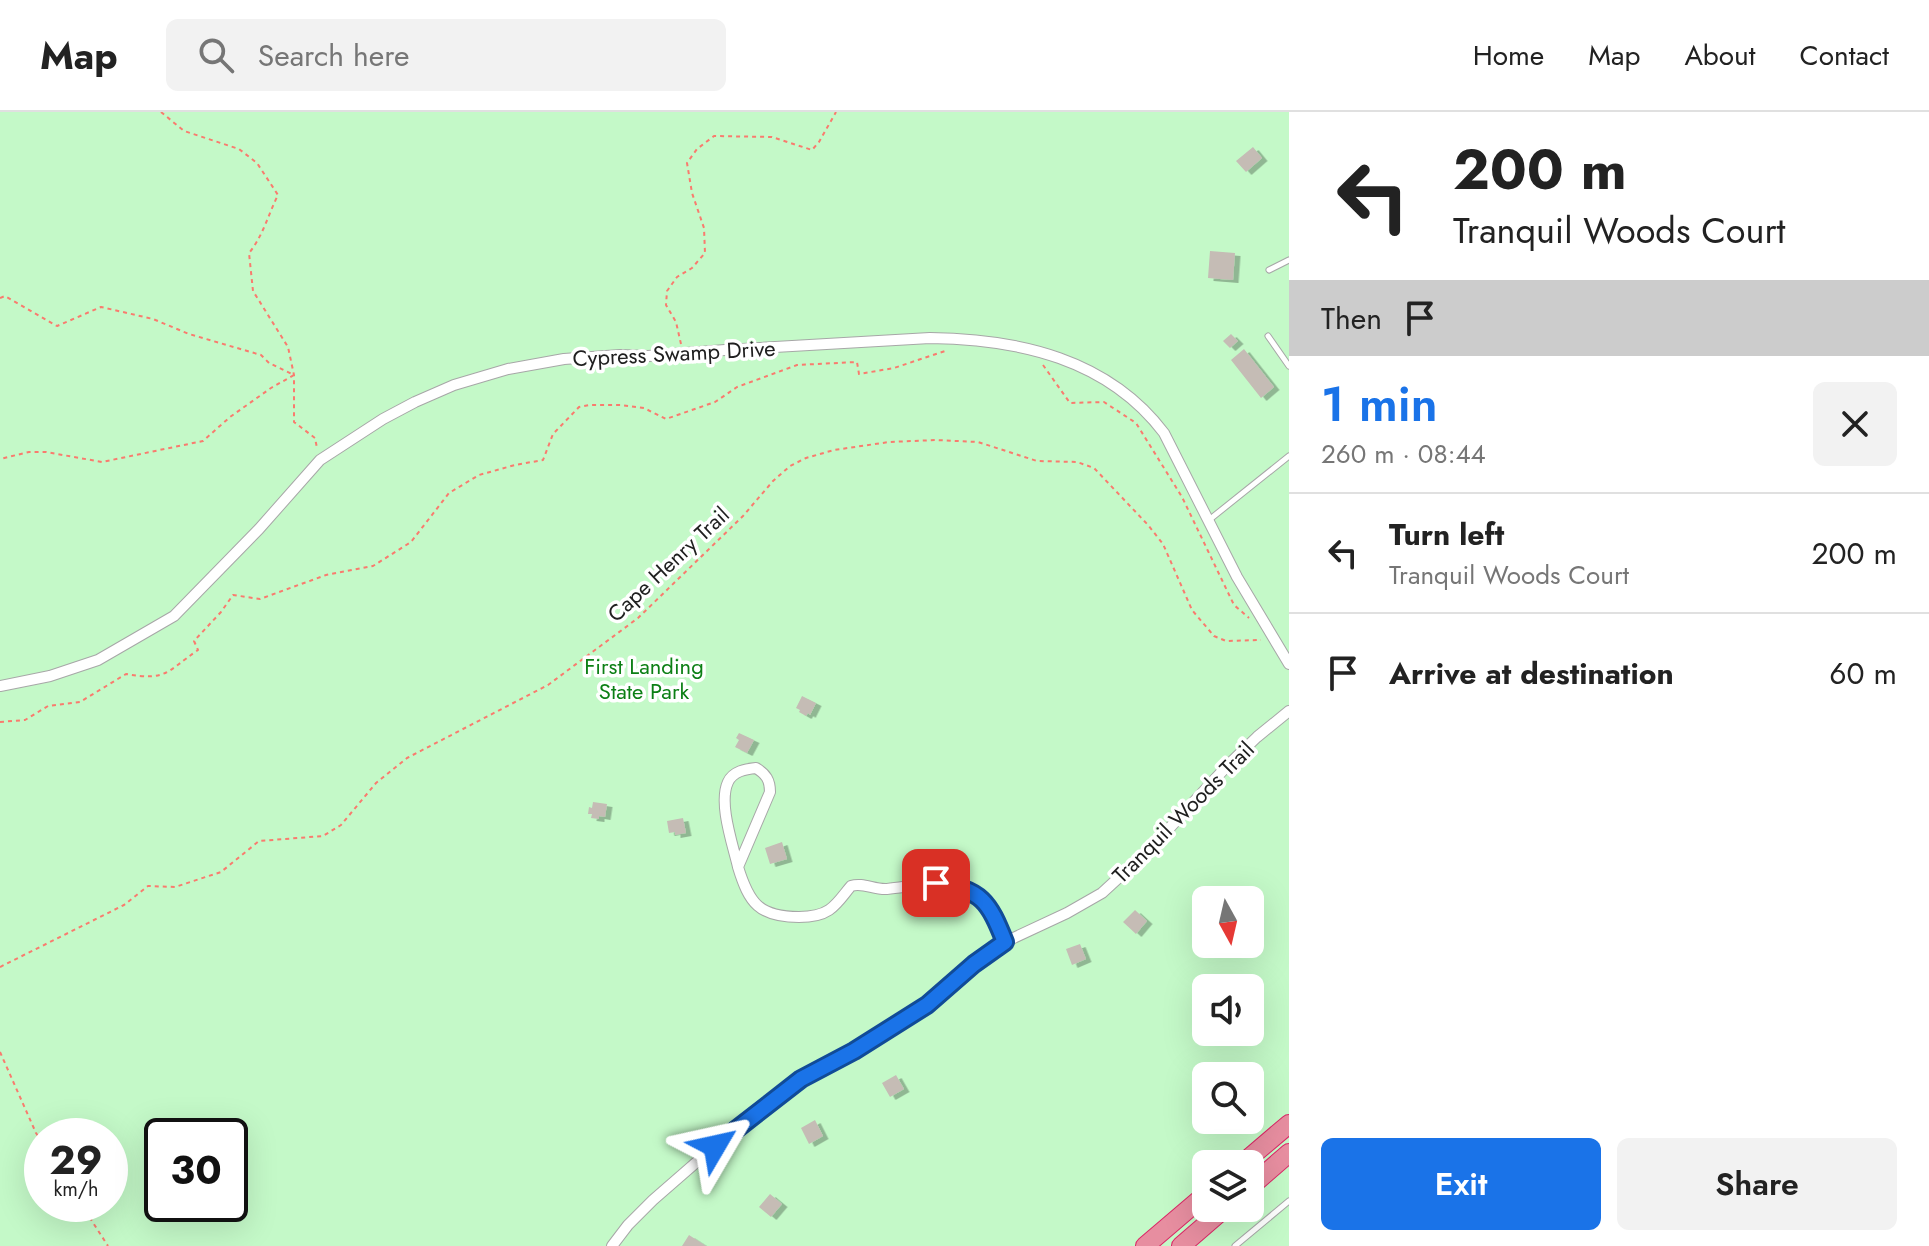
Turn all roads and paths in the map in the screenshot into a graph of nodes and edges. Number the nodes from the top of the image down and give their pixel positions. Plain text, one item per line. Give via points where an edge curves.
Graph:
1 (161, 112) edge
2 (836, 112) edge
3 (1289, 260) edge
4 (1269, 270) dead end
5 (0, 298) edge
6 (1268, 336) dead end
7 (952, 348) dead end
8 (683, 353) junction
9 (1041, 363) dead end
10 (1289, 366) edge
11 (294, 375) junction
12 (1289, 456) edge
13 (0, 459) edge
14 (320, 460) junction
15 (1207, 521) junction
16 (1254, 623) dead end
17 (1274, 640) junction
18 (1289, 664) edge
19 (0, 686) edge
20 (1289, 711) edge
21 (0, 722) edge
22 (738, 867) junction
23 (1005, 942) junction
24 (0, 967) edge
25 (0, 1052) edge
26 (31, 1118) edge
27 (1289, 1124) edge
28 (1258, 1150) edge
29 (1289, 1153) edge
30 (1264, 1175) edge
31 (1289, 1201) edge
32 (1192, 1206) edge
33 (93, 1222) edge
34 (1209, 1222) edge
35 (108, 1246) edge
36 (612, 1246) edge
37 (1145, 1246) edge
38 (1181, 1246) edge
39 (1235, 1246) edge

1 - 11 path via 184,131 239,149 257,163 278,195 249,253 253,291 288,347
2 - 8 path via 812,150 772,137 714,136 687,163 705,253 667,291 666,305
3 - 4 lane
5 - 11 path via 57,326 101,307 153,319 261,355
6 - 10 lane
7 - 21 path via 859,374 857,362 797,365 666,419 644,408 579,407 553,434 543,460 479,475 449,493 411,542 373,566 326,575 260,599 233,595 194,641 198,650 165,675 126,674 80,702 48,706 25,720
8 - 14 street, Cypress Swamp Drive via 564,359 480,376 415,402
8 - 15 street, Cypress Swamp Drive via 962,338 1050,355 1099,375 1135,400 1164,433
9 - 16 path via 1070,403 1104,402 1136,423 1182,497 1234,605
11 - 13 path via 203,441 102,462 46,452
11 - 14 path via 294,422 315,438
12 - 15 lane
14 - 19 street, Cypress Swamp Drive via 174,616 98,660
15 - 17 street, Cypress Swamp Drive
17 - 18 street, Cypress Swamp Drive
17 - 24 path, Cape Henry Trail via 1226,641 1214,636 1192,610 1163,544 1094,468 1037,461 978,442 920,440 834,450 790,466 638,618 548,685 407,758 376,783 341,825 323,836 259,841 221,872 175,887 148,886 124,905
20 - 23 street, Tranquil Woods Trail via 1102,893
22 - 22 street via 770,792 768,777 756,768 732,777 725,795
22 - 23 street via 754,903 786,917 819,915 855,884 884,889 953,885 987,903
23 - 36 street, Tranquil Woods Trail via 918,1011 775,1099 653,1200
25 - 26 path
27 - 28 highway
29 - 30 highway
31 - 39 lane
32 - 37 highway
33 - 35 path
34 - 38 highway

